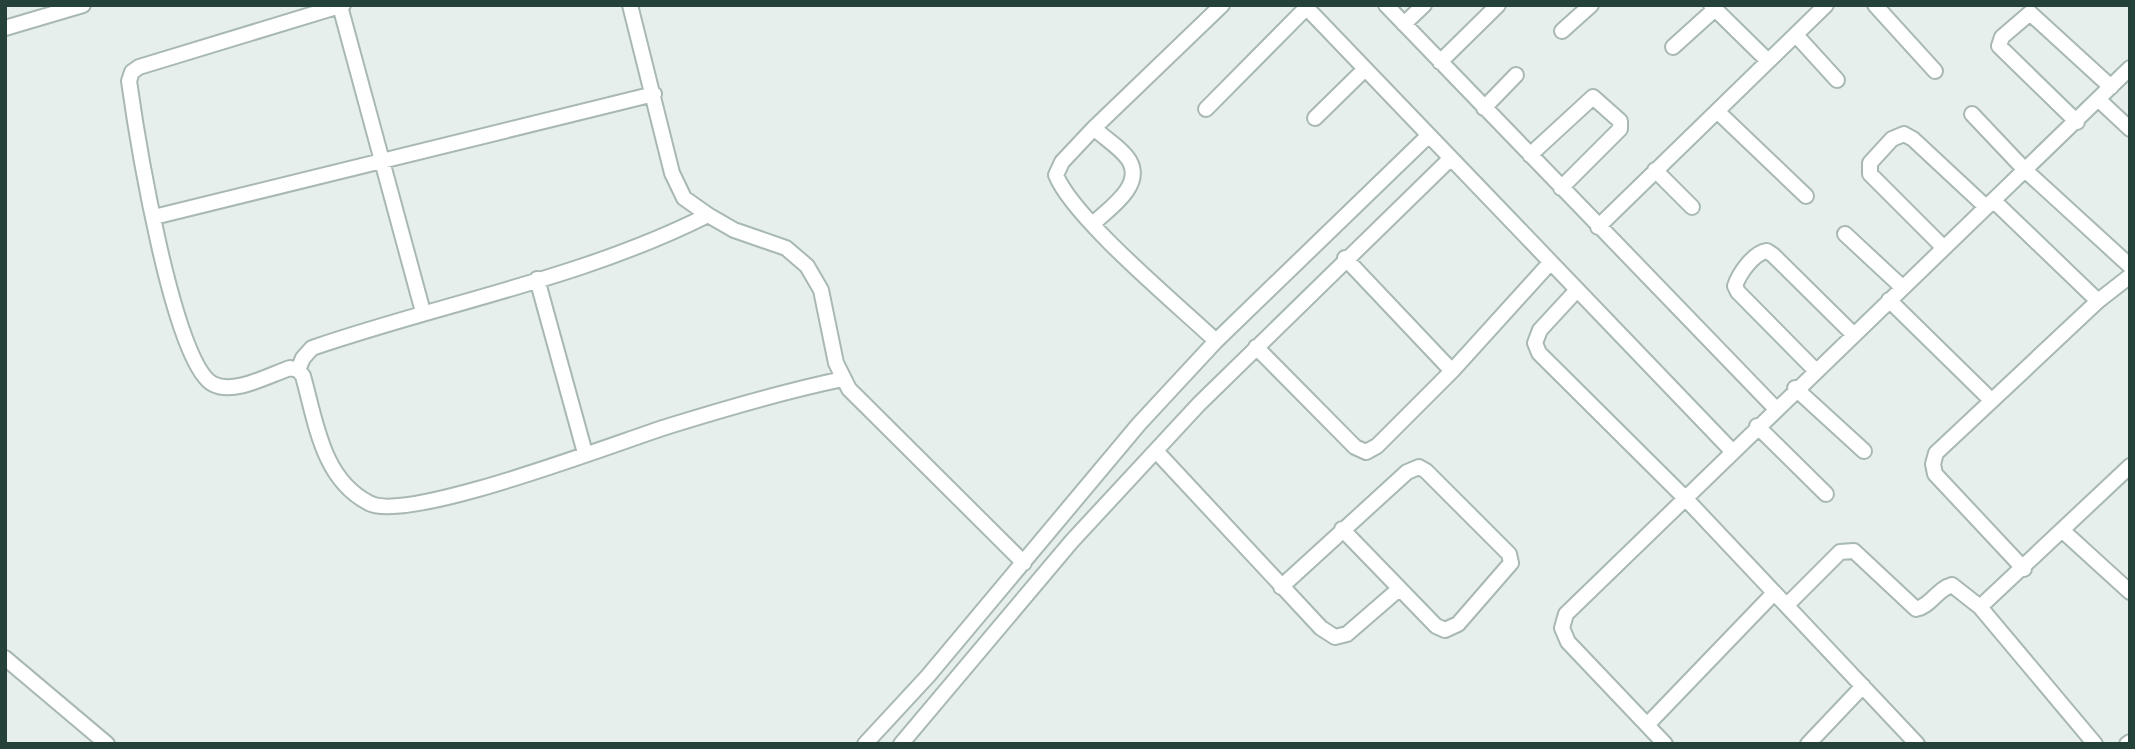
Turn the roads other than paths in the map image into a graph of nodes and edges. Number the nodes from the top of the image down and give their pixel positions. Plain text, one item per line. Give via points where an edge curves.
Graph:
1 (83, 5) edge
2 (630, 5) edge
3 (1222, 5) edge
4 (1386, 5) edge
5 (1423, 5) edge
6 (1498, 5) edge
7 (1591, 5) edge
8 (1826, 5) edge
9 (1875, 5) edge
10 (341, 6) edge
11 (1305, 6) edge
12 (1713, 7) edge
13 (1404, 24) junction
14 (5, 28) edge
15 (1562, 31) dead end
16 (1796, 35) junction
17 (1673, 47) dead end
18 (1768, 61) junction
19 (1440, 62) junction
20 (1365, 68) junction
21 (2130, 68) edge
22 (1936, 71) dead end
23 (1516, 75) dead end
24 (1837, 80) dead end
25 (2111, 87) junction
26 (654, 94) junction
27 (2099, 100) junction
28 (1484, 108) junction
29 (1206, 109) dead end
30 (1717, 111) junction
31 (1972, 114) dead end
32 (1315, 118) dead end
33 (2077, 122) junction
34 (1094, 128) junction
35 (2130, 129) edge
36 (1428, 136) junction
37 (1530, 155) junction
38 (1450, 159) junction
39 (383, 162) junction
40 (1655, 170) junction
41 (2025, 170) junction
42 (1561, 188) junction
43 (1806, 196) dead end
44 (1990, 204) junction
45 (1692, 207) dead end
46 (708, 215) junction
47 (154, 217) junction
48 (1093, 224) junction
49 (1598, 227) junction
50 (1845, 234) dead end
51 (1943, 247) junction
52 (1345, 258) junction
53 (1549, 264) junction
54 (2130, 265) edge
55 (2130, 276) edge
56 (537, 279) junction
57 (1902, 287) junction
58 (1576, 291) junction
59 (1889, 300) junction
60 (2098, 302) junction
61 (423, 312) junction
62 (1853, 334) junction
63 (1216, 341) junction
64 (1256, 346) junction
65 (298, 370) junction
66 (1815, 370) junction
67 (1452, 371) junction
68 (844, 379) junction
69 (1795, 388) junction
70 (1990, 400) junction
71 (1775, 408) junction
72 (1757, 426) junction
73 (1864, 451) dead end
74 (1157, 452) junction
75 (1733, 452) junction
76 (585, 453) junction
77 (2130, 466) edge
78 (1826, 494) dead end
79 (1685, 499) junction
80 (1342, 529) junction
81 (2063, 531) junction
82 (1024, 563) junction
83 (2024, 569) junction
84 (1281, 587) junction
85 (1399, 589) junction
86 (2130, 592) edge
87 (1774, 593) junction
88 (1787, 605) junction
89 (1980, 607) junction
90 (5, 657) edge
91 (1863, 686) junction
92 (1647, 725) junction
93 (107, 744) edge
94 (864, 744) edge
95 (901, 744) edge
96 (1665, 744) edge
97 (1808, 744) edge
98 (1917, 744) edge
99 (2095, 744) edge

1 - 14 lane
2 - 26 lane
3 - 34 lane
4 - 13 lane
5 - 13 lane
6 - 19 lane
7 - 15 lane
8 - 16 lane
9 - 22 lane
10 - 39 lane
10 - 47 lane via 132,72 129,81 139,149
11 - 20 lane
11 - 29 lane
12 - 17 lane
12 - 18 lane
13 - 19 lane
16 - 18 lane
16 - 24 lane
18 - 30 lane
19 - 28 lane
20 - 32 lane
20 - 36 lane
21 - 25 lane
23 - 28 lane
25 - 27 lane
25 - 33 lane via 2030,13 2002,37 1999,46
26 - 39 lane
26 - 46 lane via 672,173 684,198
27 - 33 lane
27 - 35 lane
28 - 37 lane
30 - 40 lane
30 - 43 lane
31 - 41 lane
33 - 41 lane
34 - 48 lane via 1062,162 1056,175 1062,189
34 - 48 lane via 1130,163 1133,179 1130,188
36 - 38 lane
36 - 63 lane
37 - 42 lane
37 - 42 lane via 1593,97 1620,121 1620,129
38 - 52 lane
38 - 53 lane
39 - 47 lane
39 - 61 lane
40 - 45 lane
40 - 49 lane
41 - 44 lane
41 - 54 lane
42 - 49 lane
44 - 51 lane
44 - 51 lane via 1913,139 1904,134 1892,139 1870,163 1870,174
44 - 60 lane
46 - 56 lane via 656,241
46 - 68 lane via 734,230 786,248 807,266 821,290 836,363
47 - 65 lane via 185,338 211,383 231,387 290,368
48 - 63 lane
49 - 71 lane
50 - 57 lane
51 - 57 lane
52 - 64 lane
52 - 67 lane
53 - 58 lane
53 - 67 lane
55 - 60 lane
56 - 61 lane
56 - 76 lane
57 - 59 lane
58 - 75 lane
58 - 79 lane via 1540,330 1535,343 1539,353
59 - 62 lane
59 - 70 lane
60 - 70 lane
61 - 65 lane via 312,348
62 - 66 lane
62 - 66 lane via 1773,255 1767,251 1756,255 1735,286
63 - 82 lane via 1139,424
64 - 67 lane via 1355,447 1366,452
64 - 74 lane
65 - 76 lane via 329,464 343,484 370,505 398,507 449,497
66 - 69 lane
68 - 76 lane via 775,395
68 - 82 lane via 883,426
69 - 71 lane
69 - 73 lane
70 - 83 lane via 1936,453 1935,474
71 - 72 lane
72 - 75 lane
72 - 78 lane
74 - 84 lane
74 - 95 lane via 1072,541
75 - 79 lane
77 - 81 lane
79 - 87 lane
79 - 92 lane via 1566,614 1562,628 1568,642
80 - 84 lane
80 - 85 lane
80 - 85 lane via 1407,472 1419,467 1509,554 1508,570 1451,629 1436,626
81 - 83 lane
81 - 86 lane
82 - 94 lane
83 - 89 lane
84 - 85 lane via 1335,637 1347,634
87 - 88 lane
87 - 92 lane
88 - 89 lane via 1847,550 1854,551 1916,608 1952,585
88 - 91 lane
89 - 99 lane
90 - 93 lane
91 - 97 lane
91 - 98 lane
92 - 96 lane

